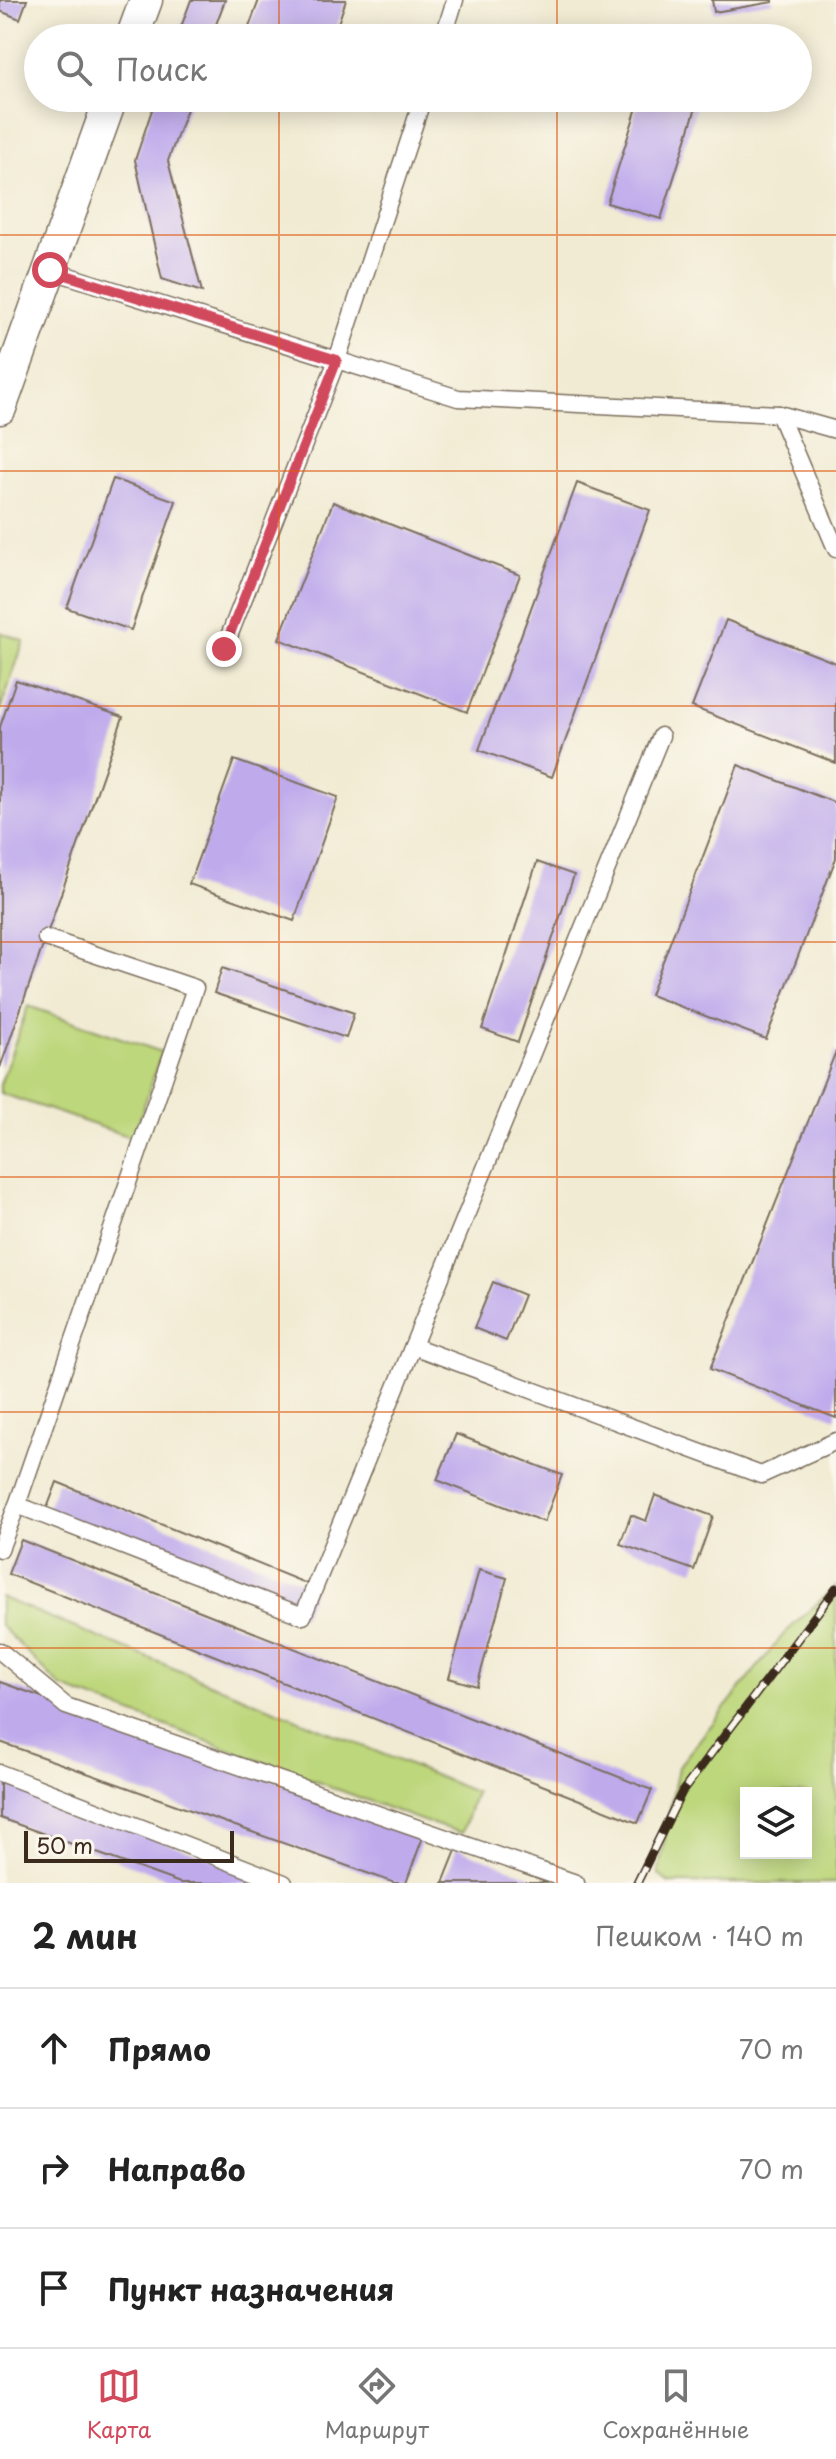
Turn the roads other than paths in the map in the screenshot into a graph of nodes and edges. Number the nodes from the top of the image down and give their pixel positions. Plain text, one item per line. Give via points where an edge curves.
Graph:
1 (146, 0) edge
2 (455, 0) edge
3 (137, 24) edge
4 (447, 24) edge
5 (106, 112) edge
6 (418, 112) edge
7 (50, 270) junction
8 (337, 360) junction
9 (0, 408) edge
10 (779, 414) junction
11 (836, 430) edge
12 (836, 549) edge
13 (224, 649) dead end
14 (661, 736) dead end
15 (46, 938) dead end
16 (413, 1346) junction
17 (836, 1441) edge
18 (17, 1505) junction
19 (0, 1549) edge
20 (0, 1651) edge
21 (0, 1773) edge
22 (284, 1883) edge
23 (576, 1883) edge

1 - 3 street
2 - 4 lane
5 - 7 street
6 - 8 lane
7 - 8 lane
7 - 9 street
8 - 10 lane via 458,398
8 - 13 lane
10 - 11 lane
10 - 12 lane
14 - 16 lane
15 - 18 lane via 195,988
16 - 17 lane via 761,1475
16 - 18 lane via 303,1616
18 - 19 lane
20 - 23 lane via 66,1706
21 - 22 lane

